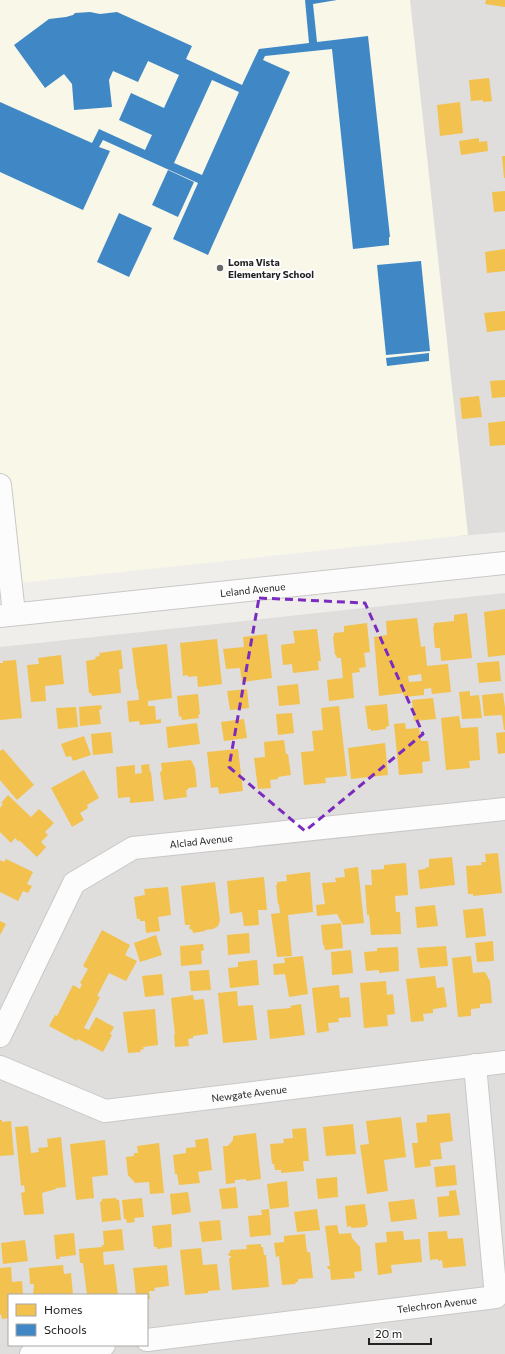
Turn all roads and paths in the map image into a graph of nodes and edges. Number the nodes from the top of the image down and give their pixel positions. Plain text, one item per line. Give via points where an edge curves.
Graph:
1 (0, 485) edge
2 (505, 563) edge
3 (7, 615) edge
4 (505, 809) edge
5 (0, 1036) edge
6 (505, 1062) edge
7 (475, 1065) junction
8 (0, 1067) edge
9 (148, 1340) edge
10 (96, 1346) edge
11 (31, 1354) edge

1 - 3 street
2 - 3 street, Leland Avenue
4 - 5 street, Alclad Avenue via 133,848 74,883
6 - 7 street, Newgate Avenue
7 - 8 street, Newgate Avenue via 105,1111
7 - 9 street, Telechron Avenue via 496,1297
10 - 11 street

